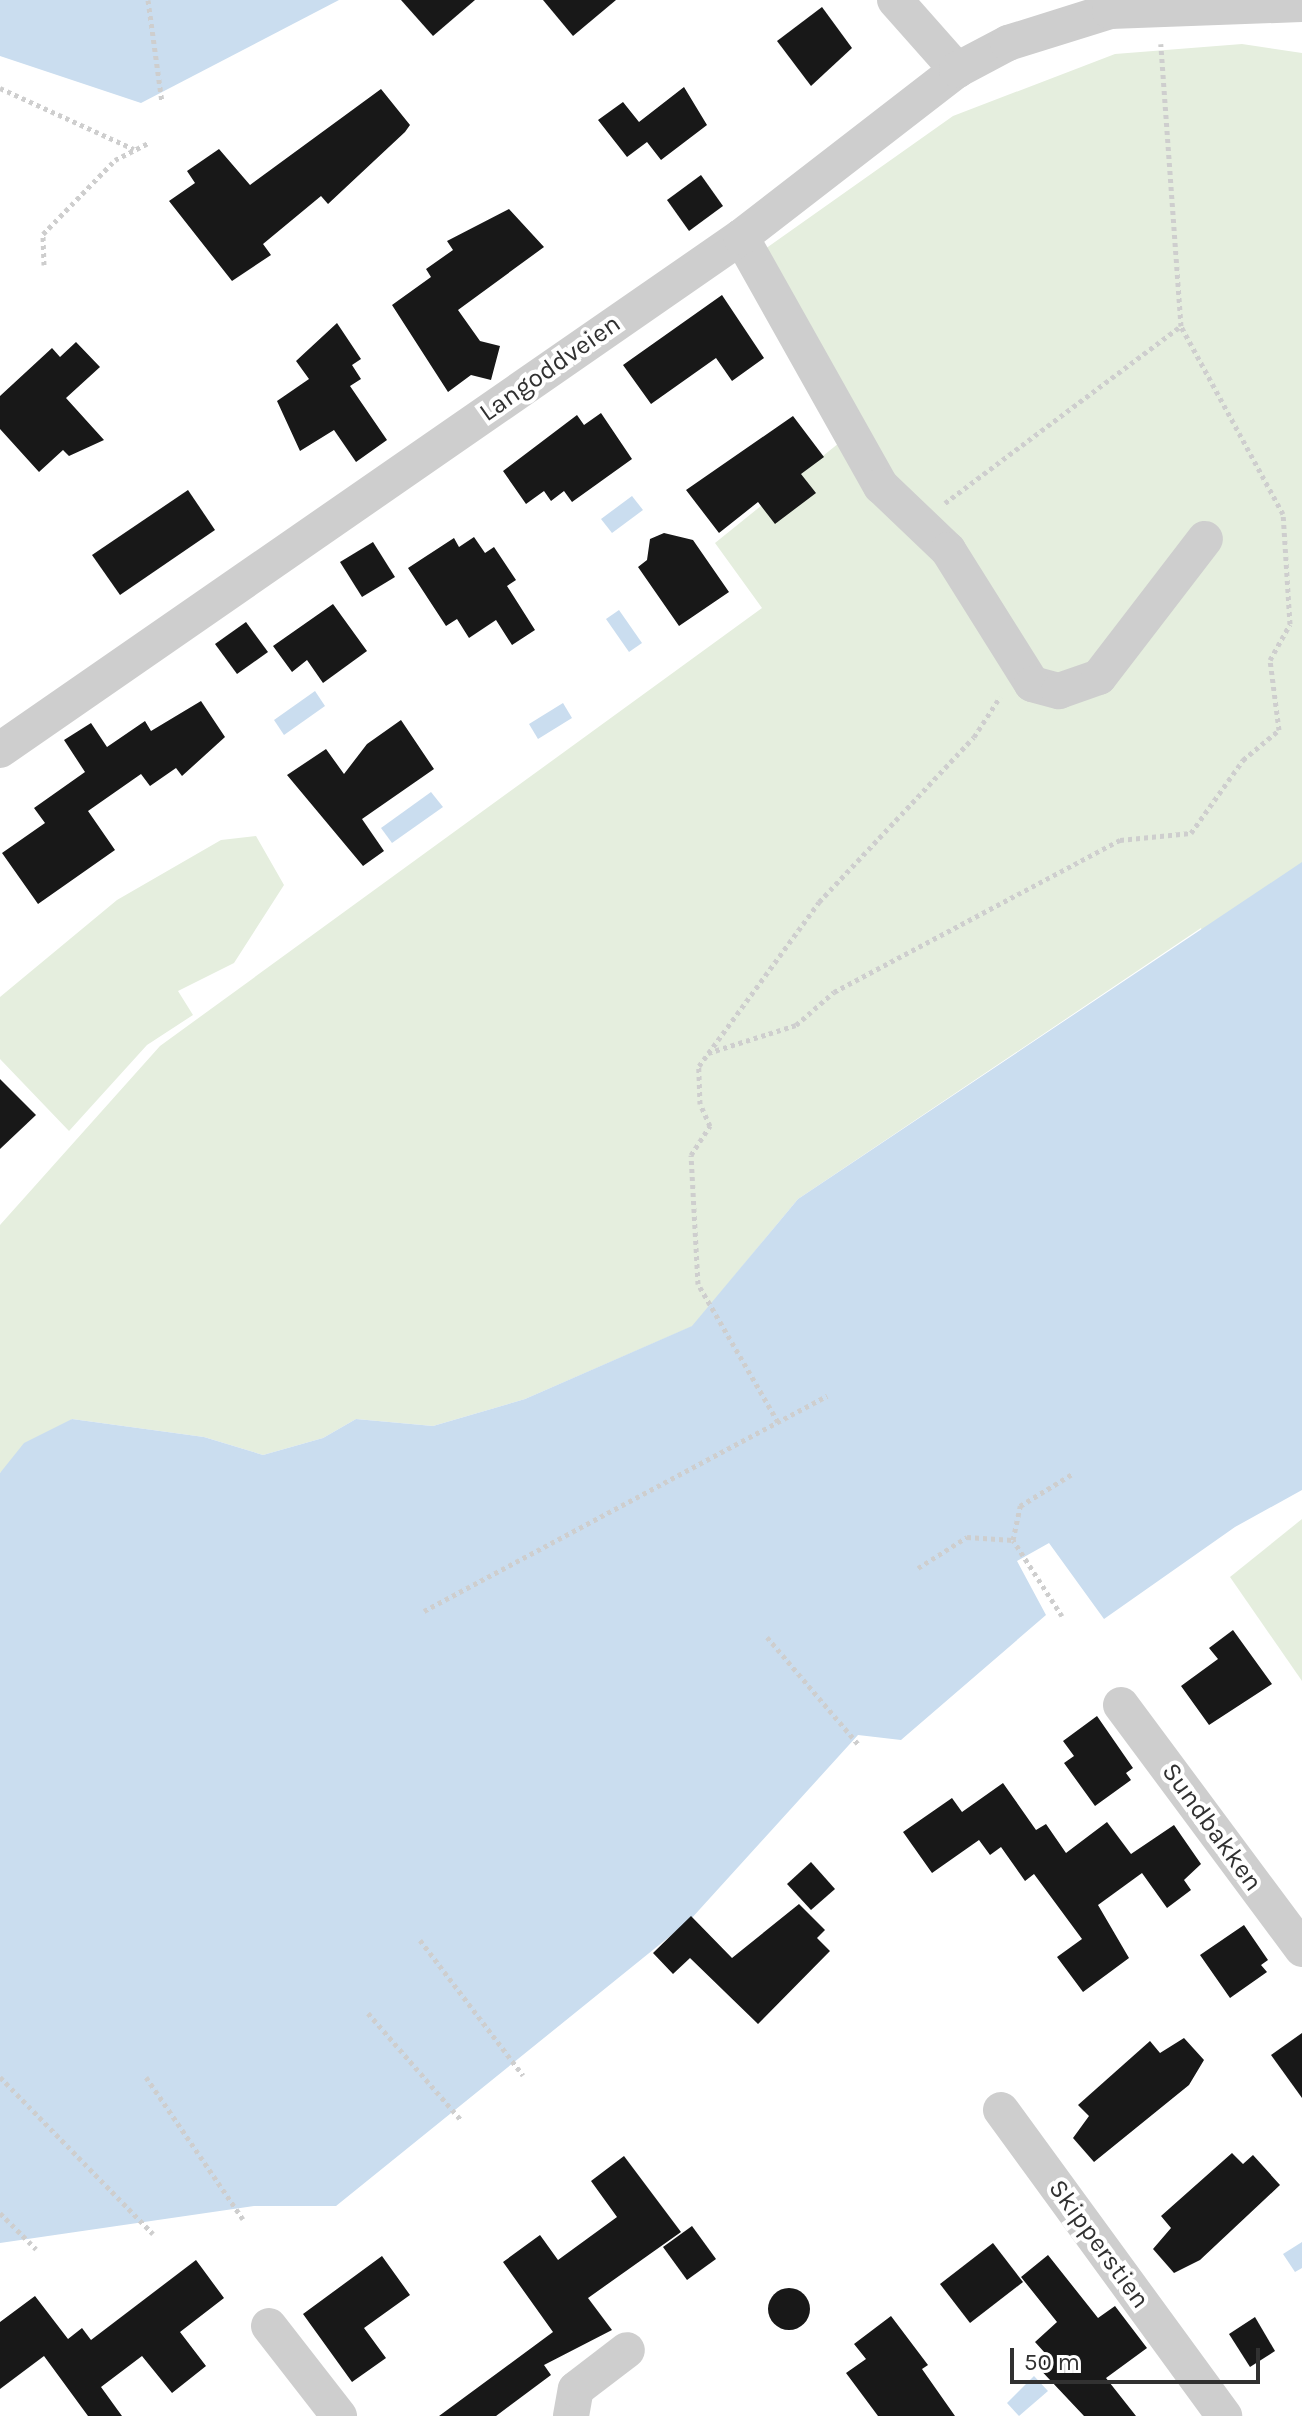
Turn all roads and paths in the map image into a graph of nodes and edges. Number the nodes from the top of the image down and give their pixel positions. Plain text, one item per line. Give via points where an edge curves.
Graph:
1 (148, 0) edge
2 (895, 0) edge
3 (1302, 4) edge
4 (1108, 6) edge
5 (1160, 33) dead end
6 (957, 70) junction
7 (0, 88) edge
8 (162, 102) dead end
9 (150, 142) dead end
10 (135, 150) junction
11 (741, 237) junction
12 (44, 265) dead end
13 (1181, 326) junction
14 (919, 523) junction
15 (1205, 539) dead end
16 (1020, 665) junction
17 (0, 750) edge
18 (708, 1053) junction
19 (827, 1396) dead end
20 (778, 1422) junction
21 (1072, 1474) dead end
22 (1013, 1540) junction
23 (918, 1568) dead end
24 (424, 1611) dead end
25 (1062, 1616) dead end
26 (767, 1637) dead end
27 (1121, 1705) dead end
28 (858, 1744) dead end
29 (420, 1940) dead end
30 (1302, 1949) edge
31 (368, 2013) dead end
32 (523, 2075) dead end
33 (0, 2077) edge
34 (146, 2077) dead end
35 (1001, 2110) dead end
36 (462, 2121) dead end
37 (0, 2213) edge
38 (243, 2219) dead end
39 (153, 2234) dead end
40 (36, 2249) dead end
41 (269, 2326) dead end
42 (627, 2350) dead end
43 (339, 2416) edge
44 (571, 2416) edge
45 (1224, 2416) edge

1 - 8 path
2 - 6 street
3 - 4 street, Langoddveien
4 - 6 street, Langoddveien via 1008,43
5 - 13 path
6 - 11 street, Langoddveien
7 - 10 path
9 - 10 path
10 - 12 path via 115,160 43,234
11 - 14 street via 881,486
11 - 17 street, Langoddveien
13 - 14 path
13 - 18 path via 1283,514 1290,624 1270,660 1279,730 1243,760 1191,833 1120,840 834,992 796,1025
14 - 16 street via 948,550
15 - 16 street via 1099,677 1059,691 1032,684
16 - 18 path via 974,737 819,902
18 - 20 path via 699,1066 700,1104 710,1126 691,1155 698,1284
19 - 20 path
20 - 24 path
21 - 22 path via 1020,1506
22 - 23 path via 967,1537
22 - 25 path
26 - 28 path
27 - 30 street, Sundbakken
29 - 32 path
31 - 36 path
33 - 39 path
34 - 38 path
35 - 45 street, Skipperstien
37 - 40 path
41 - 43 street
42 - 44 street via 576,2389

